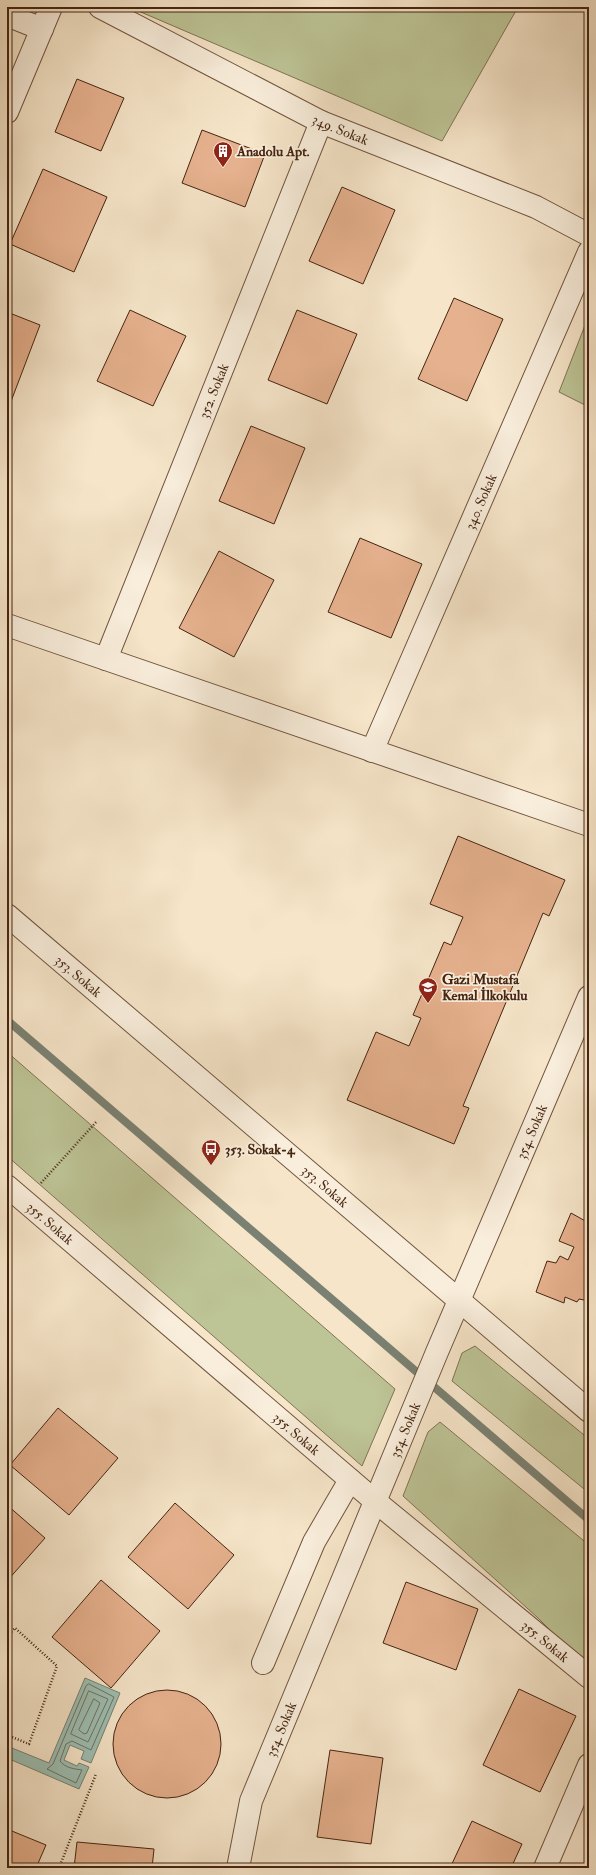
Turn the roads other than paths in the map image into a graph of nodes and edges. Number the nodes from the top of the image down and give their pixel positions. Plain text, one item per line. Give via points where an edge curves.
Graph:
1 (50, 7) edge
2 (100, 7) edge
3 (7, 15) edge
4 (42, 29) junction
5 (7, 112) edge
6 (321, 122) junction
7 (589, 235) edge
8 (589, 252) edge
9 (7, 625) edge
10 (106, 659) junction
11 (372, 752) junction
12 (589, 826) edge
13 (7, 915) edge
14 (589, 997) edge
15 (7, 1186) edge
16 (459, 1301) junction
17 (589, 1411) edge
18 (350, 1480) junction
19 (375, 1502) junction
20 (263, 1663) dead end
21 (589, 1676) edge
22 (589, 1765) edge
23 (238, 1868) edge
24 (545, 1868) edge

1 - 4 street
2 - 6 street, 349. Sokak
3 - 4 street
4 - 5 street
6 - 7 street, 349. Sokak via 536,207
6 - 10 street, 352. Sokak
8 - 11 street, 340. Sokak
9 - 10 street
10 - 11 street
11 - 12 street
13 - 16 street, 353. Sokak
14 - 16 street, 354. Sokak
15 - 18 street, 355. Sokak
16 - 17 street, 353. Sokak
16 - 19 street, 354. Sokak
18 - 19 street, 355. Sokak
18 - 20 street via 314,1542
19 - 21 street, 355. Sokak
19 - 23 street, 354. Sokak via 251,1801
22 - 24 street

